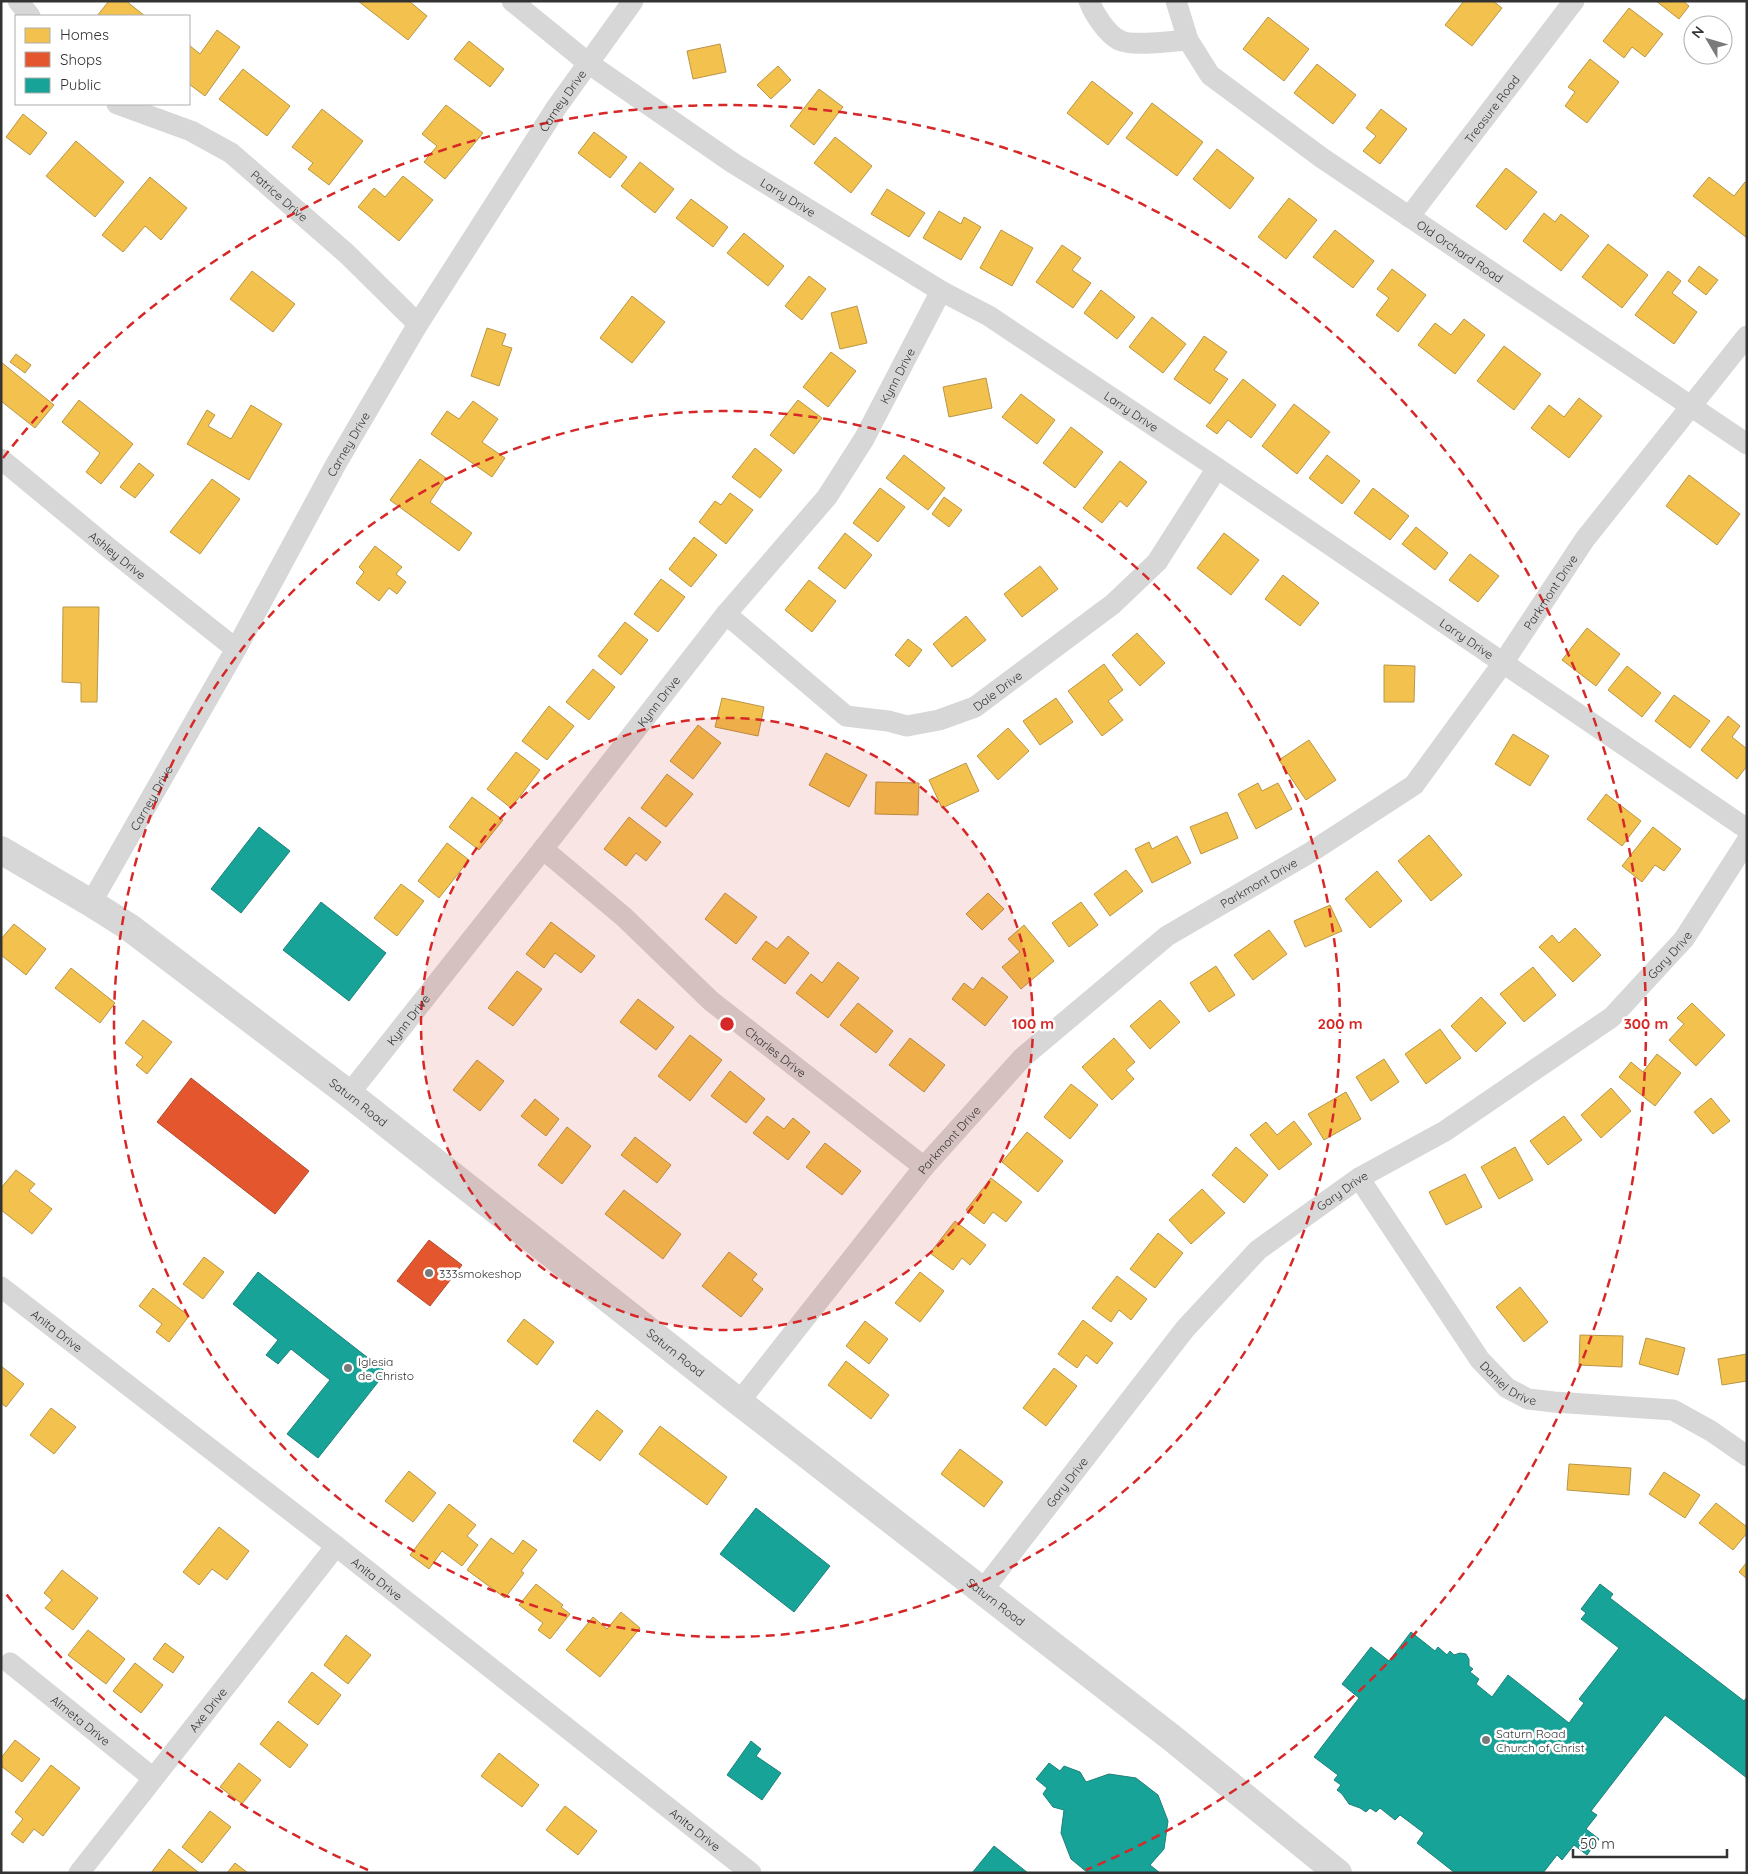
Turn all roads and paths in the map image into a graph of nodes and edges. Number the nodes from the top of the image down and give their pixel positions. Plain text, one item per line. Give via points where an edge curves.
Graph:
1 (18, 1) edge
2 (512, 1) edge
3 (633, 1) edge
4 (1089, 1) edge
5 (1176, 1) edge
6 (1574, 1) edge
7 (29, 15) edge
8 (1188, 40) junction
9 (588, 63) junction
10 (120, 105) edge
11 (1409, 217) junction
12 (941, 292) junction
13 (418, 324) junction
14 (1747, 336) edge
15 (1692, 407) junction
16 (1747, 444) edge
17 (1, 459) edge
18 (1217, 468) junction
19 (726, 614) junction
20 (236, 650) junction
21 (1503, 663) junction
22 (1747, 829) edge
23 (1747, 841) edge
24 (544, 849) junction
25 (1, 850) edge
26 (91, 903) junction
27 (349, 1094) junction
28 (924, 1167) junction
29 (1359, 1178) junction
30 (1, 1287) edge
31 (739, 1402) junction
32 (1747, 1456) edge
33 (336, 1546) junction
34 (982, 1591) junction
35 (10, 1663) dead end
36 (153, 1778) junction
37 (78, 1873) edge
38 (751, 1873) edge
39 (1338, 1873) edge

1 - 7 street
2 - 9 street, Larry Drive
3 - 9 street, Carney Drive
4 - 8 street via 1096,18 1120,41 1149,44
5 - 8 street, Old Orchard Road
6 - 11 street, Treasure Road
8 - 11 street, Old Orchard Road via 1210,75 1322,158
9 - 12 street, Larry Drive via 733,163
9 - 13 street, Carney Drive
10 - 13 street, Patrice Drive via 191,132 231,154 348,254
11 - 15 street, Old Orchard Road
12 - 18 street, Larry Drive via 989,316
12 - 19 street, Kynn Drive via 864,439 827,497
13 - 20 street, Carney Drive via 336,464
14 - 15 street, Parkmont Drive
15 - 16 street, Old Orchard Road
15 - 21 street, Parkmont Drive via 1585,539
17 - 20 street, Ashley Drive
18 - 19 street, Dale Drive via 1157,562 1113,604 975,707 939,720 907,726 888,720 846,716
18 - 21 street, Larry Drive
19 - 24 street, Kynn Drive
20 - 26 street, Carney Drive
21 - 22 street, Larry Drive
21 - 28 street, Parkmont Drive via 1414,785 1311,852 1166,936 1022,1058
23 - 29 street, Gary Drive via 1684,939 1612,1017 1445,1131
24 - 27 street, Kynn Drive
24 - 28 street, Charles Drive via 624,917 711,1001
25 - 26 street, Saturn Road
26 - 27 street, Saturn Road via 129,927
27 - 31 street, Saturn Road
28 - 31 street, Parkmont Drive
29 - 32 street, Daniel Drive via 1480,1360 1507,1388 1528,1399 1673,1410
29 - 34 street, Gary Drive via 1258,1250 1185,1329
30 - 33 street, Anita Drive
31 - 34 street, Saturn Road
33 - 36 street, Axe Drive
33 - 38 street, Anita Drive
34 - 39 street, Saturn Road via 1172,1738
35 - 36 street, Almeta Drive
36 - 37 street, Axe Drive

